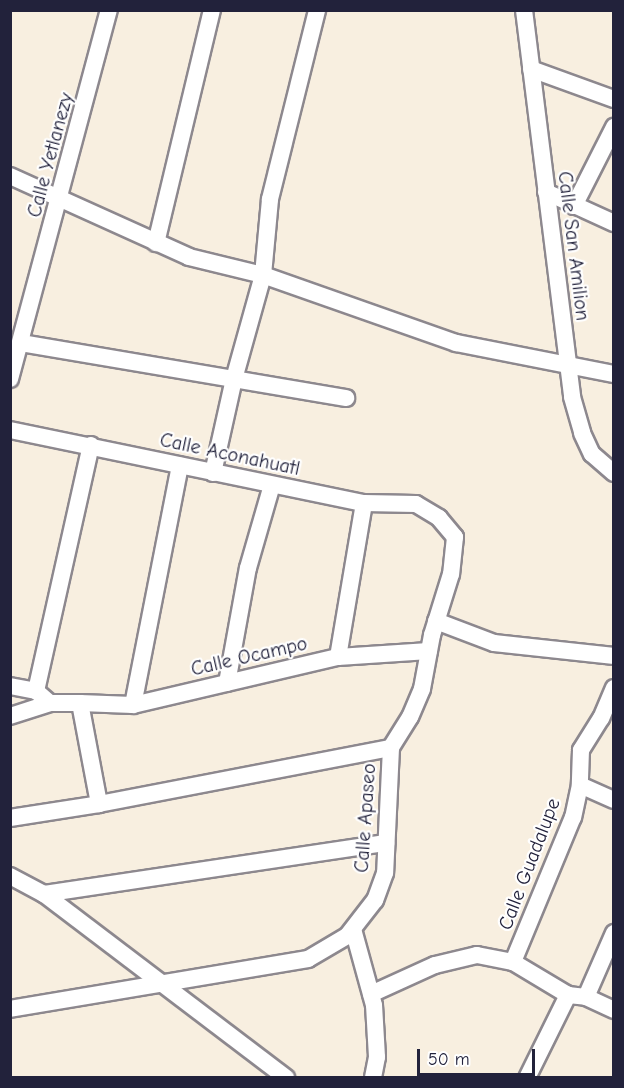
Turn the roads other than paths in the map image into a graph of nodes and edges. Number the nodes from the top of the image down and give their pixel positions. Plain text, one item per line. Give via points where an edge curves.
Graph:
1 (109, 10) edge
2 (212, 10) edge
3 (317, 10) edge
4 (524, 10) edge
5 (531, 69) junction
6 (614, 99) edge
7 (614, 127) edge
8 (10, 176) edge
9 (546, 192) junction
10 (60, 200) junction
11 (574, 206) junction
12 (614, 223) edge
13 (156, 243) junction
14 (263, 275) junction
15 (21, 343) junction
16 (568, 365) junction
17 (614, 374) edge
18 (10, 379) edge
19 (234, 379) junction
20 (346, 398) dead end
21 (10, 430) edge
22 (91, 445) junction
23 (180, 466) junction
24 (213, 473) junction
25 (614, 473) edge
26 (272, 485) junction
27 (364, 503) junction
28 (439, 518) joint
29 (436, 621) junction
30 (429, 651) junction
31 (614, 656) edge
32 (338, 657) junction
33 (228, 683) junction
34 (10, 686) edge
35 (614, 688) edge
36 (36, 691) junction
37 (50, 703) junction
38 (80, 703) junction
39 (133, 705) junction
40 (10, 716) edge
41 (607, 721) edge
42 (390, 747) junction
43 (579, 785) junction
44 (614, 800) edge
45 (99, 804) junction
46 (10, 818) edge
47 (386, 843) junction
48 (10, 876) edge
49 (44, 894) junction
50 (353, 929) junction
51 (614, 933) edge
52 (513, 962) junction
53 (164, 985) junction
54 (371, 994) junction
55 (568, 995) junction
56 (586, 997) junction
57 (10, 1009) edge
58 (614, 1010) edge
59 (286, 1077) edge
60 (373, 1077) edge
61 (527, 1077) edge

1 - 10 street, Calle Yetlanezy
2 - 13 street
3 - 14 street via 270,199
4 - 5 street, Calle San Amilion
5 - 6 street
5 - 9 street, Calle San Amilion
7 - 11 street
8 - 10 street
9 - 11 street
9 - 16 street, Calle San Amilion
10 - 13 street
10 - 15 street, Calle Yetlanezy
11 - 12 street
13 - 14 street via 189,258
14 - 16 street via 456,343
14 - 19 street
15 - 18 street, Calle Yetlanezy
15 - 19 street
16 - 17 street
16 - 25 street, Calle San Amilion via 582,433 592,454
19 - 20 street
19 - 24 street
21 - 22 street, Calle Aconahuatl
22 - 23 street, Calle Aconahuatl
22 - 36 street
23 - 24 street, Calle Aconahuatl
23 - 39 street
24 - 26 street, Calle Aconahuatl
26 - 27 street, Calle Aconahuatl
26 - 33 street via 248,568
27 - 28 street, Calle Aconahuatl via 416,504
27 - 32 street
28 - 29 street, Calle Apaseo via 455,537 451,574
29 - 30 street, Calle Apaseo
29 - 31 street via 494,643
30 - 32 street, Calle Ocampo
30 - 42 street, Calle Apaseo via 422,689 410,717
32 - 33 street, Calle Ocampo
33 - 39 street, Calle Ocampo
34 - 36 street
35 - 41 street, Calle Guadalupe
36 - 37 street
37 - 38 street, Calle Ocampo
37 - 40 street, Calle Ocampo
38 - 39 street, Calle Ocampo
38 - 45 street
41 - 43 street, Calle Guadalupe via 581,750
42 - 45 street
42 - 47 street, Calle Apaseo
43 - 44 street
43 - 52 street, Calle Guadalupe via 573,817
45 - 46 street
47 - 49 street
47 - 50 street, Calle Apaseo via 385,873 375,900
48 - 49 street
49 - 53 street
50 - 53 street, Calle Apaseo via 308,959
50 - 54 street
51 - 56 street
52 - 54 street via 477,955 435,964
52 - 55 street, Calle Guadalupe
53 - 57 street, Calle Apaseo
53 - 59 street
54 - 60 street via 377,1057
55 - 56 street
55 - 61 street
56 - 58 street

